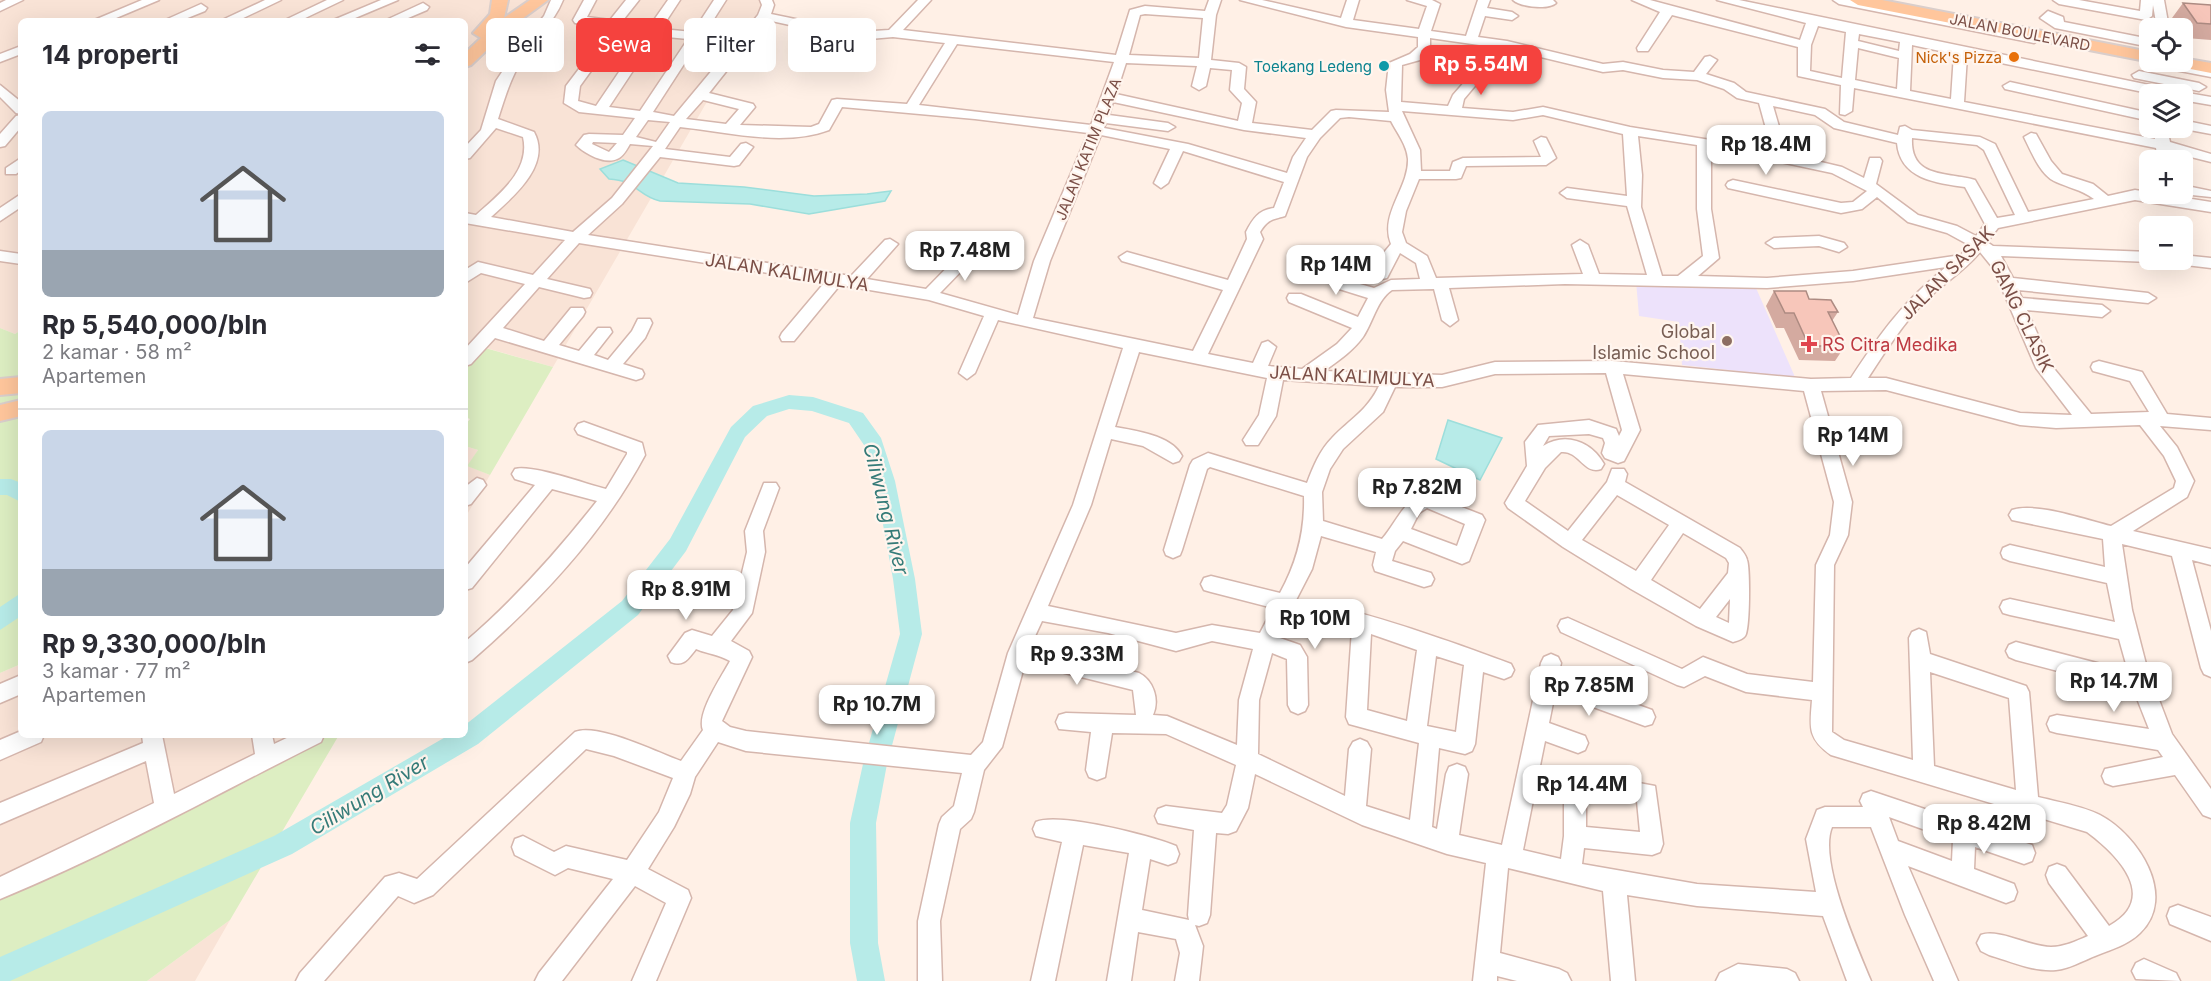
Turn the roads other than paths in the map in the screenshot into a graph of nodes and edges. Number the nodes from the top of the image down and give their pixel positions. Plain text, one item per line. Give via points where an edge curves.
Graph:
1 (17, 0) edge
2 (275, 0) edge
3 (337, 0) edge
4 (392, 0) edge
5 (500, 0) edge
6 (505, 0) edge
7 (539, 0) edge
8 (557, 0) edge
9 (590, 0) edge
10 (633, 0) edge
11 (674, 0) edge
12 (720, 0) edge
13 (766, 0) edge
14 (925, 0) edge
15 (1215, 0) edge
16 (1246, 0) edge
17 (1353, 0) edge
18 (1413, 0) edge
19 (1520, 0) edge
20 (1638, 0) edge
21 (1688, 0) edge
22 (1723, 0) edge
23 (1839, 0) edge
24 (1858, 0) edge
25 (2052, 0) edge
26 (2059, 0) edge
27 (151, 1) edge
28 (2147, 1) edge
29 (1550, 3) dead end
30 (1889, 5) edge
31 (1304, 6) edge
32 (1482, 6) edge
33 (0, 7) edge
34 (423, 7) dead end
35 (201, 8) dead end
36 (376, 11) edge
37 (1676, 12) junction
38 (1210, 15) junction
39 (764, 16) junction
40 (1512, 16) dead end
41 (106, 18) edge
42 (172, 18) edge
43 (176, 18) edge
44 (233, 18) edge
45 (289, 18) edge
46 (296, 18) edge
47 (349, 18) edge
48 (514, 18) edge
49 (549, 18) edge
50 (580, 18) edge
51 (620, 18) edge
52 (661, 18) edge
53 (707, 18) edge
54 (2161, 18) edge
55 (1813, 21) junction
56 (1346, 23) junction
57 (2055, 23) junction
58 (1878, 28) junction
59 (1853, 29) junction
60 (1891, 31) junction
61 (1996, 32) junction
62 (893, 33) junction
63 (1424, 34) junction
64 (1471, 39) junction
65 (952, 41) junction
66 (1906, 41) junction
67 (2139, 41) edge
68 (486, 42) edge
69 (1852, 44) junction
70 (468, 45) edge
71 (1805, 45) junction
72 (2139, 45) edge
73 (1643, 48) dead end
74 (1424, 50) junction
75 (18, 51) edge
76 (1961, 51) junction
77 (683, 54) edge
78 (1905, 56) junction
79 (2139, 57) edge
80 (2193, 57) edge
81 (0, 58) edge
82 (2139, 58) edge
83 (468, 59) edge
84 (1120, 59) junction
85 (1710, 60) dead end
86 (2211, 60) edge
87 (2007, 62) junction
88 (1205, 63) junction
89 (2193, 65) edge
90 (2211, 68) edge
91 (1482, 69) junction
92 (2193, 69) edge
93 (509, 72) edge
94 (584, 72) edge
95 (625, 72) edge
96 (2211, 73) edge
97 (1521, 76) dead end
98 (1698, 76) junction
99 (1848, 83) junction
100 (1199, 86) dead end
101 (2010, 86) junction
102 (2199, 87) dead end
103 (2139, 89) edge
104 (0, 90) edge
105 (1903, 94) junction
106 (699, 95) junction
107 (1110, 97) junction
108 (2193, 98) edge
109 (1765, 101) junction
110 (2211, 101) edge
111 (1957, 104) junction
112 (18, 107) edge
113 (910, 109) junction
114 (600, 110) junction
115 (1454, 110) junction
116 (1845, 111) dead end
117 (1396, 112) junction
118 (1176, 113) junction
119 (644, 114) junction
120 (2011, 115) junction
121 (2139, 115) edge
122 (1655, 119) dead end
123 (672, 120) junction
124 (491, 121) junction
125 (18, 123) edge
126 (1099, 124) junction
127 (1244, 126) junction
128 (2193, 126) edge
129 (1168, 127) junction
130 (730, 128) junction
131 (2211, 130) edge
132 (1630, 131) junction
133 (1314, 135) junction
134 (1653, 135) junction
135 (1904, 135) junction
136 (2031, 137) dead end
137 (2162, 138) edge
138 (1541, 141) dead end
139 (2, 142) edge
140 (18, 142) edge
141 (1159, 142) junction
142 (1704, 144) junction
143 (2163, 145) junction
144 (652, 147) junction
145 (746, 147) dead end
146 (1178, 147) junction
147 (2164, 150) edge
148 (468, 152) edge
149 (1781, 156) junction
150 (2211, 158) edge
151 (1875, 161) dead end
152 (1412, 175) junction
153 (1291, 179) junction
154 (1161, 183) dead end
155 (1733, 184) dead end
156 (1873, 188) junction
157 (1567, 192) dead end
158 (2193, 193) edge
159 (2209, 200) edge
160 (18, 202) edge
161 (1634, 202) junction
162 (2107, 202) junction
163 (0, 216) edge
164 (2024, 218) junction
165 (472, 219) edge
166 (1993, 224) junction
167 (576, 237) junction
168 (1774, 243) dead end
169 (890, 244) dead end
170 (1398, 245) junction
171 (1580, 245) dead end
172 (1984, 247) junction
173 (993, 250) dead end
174 (2139, 256) edge
175 (1, 257) edge
176 (1127, 257) dead end
177 (18, 259) edge
178 (1966, 259) junction
179 (2193, 261) edge
180 (2211, 263) edge
181 (1383, 274) dead end
182 (468, 275) edge
183 (1853, 276) junction
184 (836, 279) junction
185 (1593, 279) junction
186 (1656, 280) junction
187 (537, 282) junction
188 (855, 282) junction
189 (1680, 282) junction
190 (1434, 283) junction
191 (2007, 283) junction
192 (1342, 284) dead end
193 (1233, 287) junction
194 (584, 293) dead end
195 (929, 295) junction
196 (1377, 295) junction
197 (1295, 298) dead end
198 (2148, 298) dead end
199 (2015, 303) junction
200 (2102, 310) dead end
201 (577, 312) dead end
202 (993, 314) junction
203 (1450, 320) dead end
204 (644, 322) dead end
205 (1023, 322) junction
206 (1361, 327) junction
207 (492, 331) junction
208 (604, 332) dead end
209 (788, 337) dead end
210 (1133, 344) junction
211 (1268, 347) dead end
212 (547, 348) junction
213 (1199, 356) junction
214 (468, 357) edge
215 (582, 358) junction
216 (611, 367) junction
217 (1613, 367) junction
218 (2099, 367) dead end
219 (1258, 370) junction
220 (967, 373) dead end
221 (636, 374) dead end
222 (1276, 374) junction
223 (1302, 376) junction
224 (1390, 381) junction
225 (1856, 384) junction
226 (18, 385) edge
227 (1811, 386) junction
228 (0, 387) edge
229 (18, 403) edge
230 (0, 404) edge
231 (18, 409) edge
232 (0, 413) edge
233 (2152, 418) junction
234 (2086, 420) junction
235 (2211, 424) edge
236 (584, 429) dead end
237 (1107, 432) junction
238 (1252, 440) dead end
239 (1173, 456) dead end
240 (1536, 466) junction
241 (1616, 467) junction
242 (520, 474) dead end
243 (550, 479) junction
244 (477, 485) dead end
245 (770, 488) dead end
246 (1313, 492) junction
247 (468, 496) edge
248 (610, 497) junction
249 (2018, 515) dead end
250 (1680, 523) junction
251 (1314, 526) junction
252 (1400, 532) dead end
253 (2112, 535) junction
254 (1570, 542) junction
255 (1386, 548) junction
256 (1173, 550) dead end
257 (2180, 550) junction
258 (2010, 553) dead end
259 (2211, 557) edge
260 (1737, 575) junction
261 (2116, 577) junction
262 (468, 578) edge
263 (1424, 579) dead end
264 (1638, 583) junction
265 (1211, 584) dead end
266 (1286, 603) junction
267 (2010, 607) dead end
268 (1037, 612) junction
269 (1325, 613) dead end
270 (1703, 620) junction
271 (1362, 623) junction
272 (1568, 626) dead end
273 (2129, 633) junction
274 (1919, 638) dead end
275 (1264, 642) junction
276 (717, 644) junction
277 (1428, 645) junction
278 (468, 651) edge
279 (2016, 651) dead end
280 (1018, 653) junction
281 (678, 656) dead end
282 (1918, 660) junction
283 (1474, 662) junction
284 (2211, 668) edge
285 (1504, 670) dead end
286 (2143, 684) junction
287 (18, 685) edge
288 (1823, 692) junction
289 (0, 694) edge
290 (1298, 705) dead end
291 (1145, 711) dead end
292 (1645, 717) dead end
293 (1066, 722) dead end
294 (1103, 723) junction
295 (2057, 724) dead end
296 (1537, 729) junction
297 (715, 730) junction
298 (1423, 734) junction
299 (27, 738) edge
300 (263, 738) edge
301 (308, 738) edge
302 (153, 741) edge
303 (2164, 741) junction
304 (1578, 742) dead end
305 (1360, 749) dead end
306 (0, 750) edge
307 (267, 759) junction
308 (1247, 760) junction
309 (2180, 764) junction
310 (975, 765) junction
311 (1097, 770) dead end
312 (685, 773) junction
313 (1457, 774) dead end
314 (1923, 774) junction
315 (2113, 776) dead end
316 (1870, 801) dead end
317 (2028, 804) junction
318 (2211, 807) edge
319 (166, 808) junction
320 (1355, 811) junction
321 (0, 814) edge
322 (1166, 816) dead end
323 (1206, 821) junction
324 (1044, 829) dead end
325 (1965, 832) junction
326 (1075, 833) junction
327 (1420, 834) junction
328 (1575, 836) dead end
329 (1447, 843) junction
330 (1141, 846) junction
331 (523, 847) dead end
332 (1891, 849) junction
333 (2024, 853) dead end
334 (1168, 854) dead end
335 (1504, 856) junction
336 (631, 872) junction
337 (1570, 872) junction
338 (2056, 875) dead end
339 (1962, 876) junction
340 (1614, 882) junction
341 (0, 888) edge
342 (2006, 892) dead end
343 (1832, 905) junction
344 (1199, 915) dead end
345 (2178, 916) dead end
346 (1128, 919) junction
347 (2211, 929) edge
348 (2105, 940) junction
349 (1989, 943) dead end
350 (1486, 971) edge
351 (2144, 971) dead end
352 (308, 981) edge
353 (547, 981) edge
354 (644, 981) edge
355 (930, 981) edge
356 (1043, 981) edge
357 (1119, 981) edge
358 (1187, 981) edge
359 (1559, 981) edge
360 (1623, 981) edge
361 (1728, 981) edge
362 (1787, 981) edge
363 (1859, 981) edge
364 (1946, 981) edge
365 (2168, 981) edge

1 - 33 street
2 - 44 street
2 - 45 street
3 - 46 street
4 - 36 street
5 - 70 main road via 498,15
6 - 7 main road via 518,4
7 - 48 main road
8 - 49 street
9 - 50 street
10 - 51 street
11 - 52 street
12 - 53 street
13 - 39 street
14 - 62 street
15 - 38 street
16 - 31 street
17 - 56 street
18 - 63 street via 1434,4
19 - 29 street
20 - 37 street
21 - 37 street
22 - 55 street
23 - 30 street
24 - 30 main road, JALAN BOULEVARD
25 - 57 street
26 - 28 street via 2146,16
27 - 41 street
27 - 42 street
28 - 54 street via 2159,2
30 - 57 main road, JALAN BOULEVARD
30 - 58 street
30 - 60 street
30 - 61 street via 1942,29
30 - 79 main road, JALAN BOULEVARD
31 - 56 street
32 - 40 street
32 - 64 street
34 - 36 street
35 - 43 street
36 - 47 street
37 - 71 street
37 - 73 street via 1664,15
38 - 84 street, JALAN KATIM PLAZA via 1138,11 1134,13
38 - 88 street
39 - 62 street via 858,36
39 - 106 street
55 - 59 street
55 - 71 street
56 - 63 street
57 - 67 street
57 - 72 main road, JALAN BOULEVARD
58 - 59 street
58 - 60 street
59 - 69 street
60 - 66 street
61 - 82 street
61 - 102 street via 2001,48
62 - 65 street
63 - 64 street
63 - 74 street
64 - 98 street via 1603,68 1623,66
65 - 84 street
65 - 113 street
66 - 76 street
66 - 78 street
68 - 83 main road
69 - 78 street
69 - 99 street
71 - 99 street via 1803,73
74 - 91 street via 1441,52 1461,64
74 - 117 street via 1396,63
75 - 81 street
76 - 87 street
76 - 111 street
77 - 119 street
78 - 105 street
80 - 86 main road
84 - 88 street
84 - 107 street, JALAN KATIM PLAZA
85 - 98 street
87 - 101 street
87 - 103 street
88 - 100 street
88 - 127 street via 1239,67 1237,90 1249,102
89 - 90 main road
91 - 97 street
91 - 115 street via 1458,98
92 - 96 street
93 - 124 street
94 - 114 street via 570,94 571,103
95 - 114 street
98 - 109 street
99 - 105 street
99 - 116 street
101 - 120 street
101 - 121 street
104 - 112 street
105 - 111 street
106 - 123 street
106 - 130 street via 748,107
107 - 118 street
107 - 126 street, JALAN KATIM PLAZA
108 - 110 street
109 - 135 street via 1820,112 1839,125
109 - 149 street
111 - 120 street
113 - 126 street
113 - 130 street via 837,103 818,131
114 - 119 street
115 - 117 street
115 - 132 street via 1513,116 1543,111
117 - 133 street via 1336,114
117 - 152 street via 1414,153
118 - 127 street
118 - 129 street
119 - 123 street
119 - 144 street via 626,140
120 - 143 street
122 - 134 street
123 - 130 street
123 - 144 street
124 - 148 street via 488,131
124 - 165 street via 529,135 532,142 528,167 518,182
125 - 139 street
126 - 129 street
126 - 141 street
126 - 205 street, JALAN KATIM PLAZA via 1041,262
127 - 133 street
128 - 131 street
129 - 141 street
132 - 134 street
132 - 161 street
133 - 153 street
134 - 142 street
135 - 164 street via 1980,141 1990,147
135 - 166 street via 1911,167 1936,178 1970,183
136 - 162 street via 2057,177 2088,188
137 - 143 street
138 - 152 street via 1549,158 1546,161 1463,162 1456,175
139 - 140 street
141 - 146 street
142 - 149 street
142 - 189 street via 1704,209 1711,258
143 - 147 street
143 - 150 street
144 - 145 street via 735,162
144 - 167 street via 644,169 630,186
146 - 153 street via 1242,161
146 - 154 street
149 - 156 street via 1838,170
151 - 156 street
152 - 170 street via 1399,210
153 - 193 street via 1280,213 1262,216 1253,232 1255,239
155 - 156 street via 1841,208 1857,206
156 - 172 street via 1913,219 1952,229
157 - 161 street
158 - 159 street
159 - 162 street, JALAN SASAK via 2135,195
160 - 163 street
161 - 186 street
162 - 164 street, JALAN SASAK
164 - 166 street, JALAN SASAK
165 - 167 street, JALAN KALIMULYA
166 - 172 street, JALAN SASAK
167 - 184 street, JALAN KALIMULYA
167 - 187 street
168 - 183 street via 1837,243
169 - 188 street
170 - 181 street
170 - 190 street via 1419,256
171 - 185 street
172 - 174 street
172 - 178 street, JALAN SASAK
172 - 191 street, GANG CLASIK via 2001,268
173 - 195 street via 970,253
175 - 177 street
176 - 193 street
178 - 183 street
178 - 225 street, JALAN SASAK via 1918,298
179 - 180 street
182 - 187 street via 478,267
183 - 189 street via 1767,283
184 - 188 street, JALAN KALIMULYA
184 - 209 street
185 - 186 street
185 - 190 street
186 - 189 street
187 - 194 street
187 - 207 street
188 - 195 street, JALAN KALIMULYA
190 - 196 street via 1385,286
190 - 203 street
191 - 198 street
191 - 199 street, GANG CLASIK
192 - 196 street
193 - 213 street
195 - 202 street, JALAN KALIMULYA
196 - 206 street
197 - 206 street
199 - 200 street
199 - 234 street, GANG CLASIK via 2044,368
201 - 212 street
202 - 205 street, JALAN KALIMULYA
202 - 220 street
204 - 216 street via 639,334
205 - 210 street, JALAN KALIMULYA
206 - 223 street via 1343,350
207 - 212 street
207 - 214 street
208 - 215 street
210 - 213 street, JALAN KALIMULYA
210 - 237 street
211 - 219 street
212 - 215 street
213 - 219 street, JALAN KALIMULYA
215 - 216 street
216 - 221 street
217 - 224 street, JALAN KALIMULYA via 1495,368 1442,381
217 - 227 street, JALAN KALIMULYA
217 - 241 street via 1631,430
218 - 233 street via 2136,375
219 - 222 street, JALAN KALIMULYA
222 - 223 street, JALAN KALIMULYA
222 - 238 street via 1267,416
223 - 224 street, JALAN KALIMULYA
224 - 246 street via 1377,408 1337,444 1322,466
225 - 227 street, JALAN KALIMULYA
225 - 234 street, JALAN KALIMULYA via 1907,388 2020,419
226 - 228 main road
227 - 288 street via 1843,502 1839,535 1825,565
229 - 230 main road
231 - 232 main road
233 - 234 street, JALAN KALIMULYA
233 - 235 street, JALAN KALIMULYA
233 - 253 street via 2186,481 2181,492
236 - 248 street via 636,448 636,455
237 - 239 street via 1147,440
237 - 268 street via 1082,505
240 - 241 street via 1562,442 1582,447 1595,464 1600,453
240 - 241 street via 1534,442 1544,430 1589,427 1610,434
240 - 254 street via 1514,503
241 - 250 street
241 - 254 street
242 - 243 street
243 - 248 street
243 - 262 street
244 - 247 street
245 - 276 street via 754,531 756,552 742,613
246 - 251 street
246 - 256 street via 1208,460 1199,465
248 - 278 street via 561,561 516,610
249 - 253 street
250 - 260 street via 1733,553 1739,562
250 - 264 street
251 - 255 street
251 - 266 street via 1303,569
252 - 255 street
253 - 257 street
253 - 261 street
254 - 264 street
255 - 263 street via 1382,565
257 - 259 street
257 - 284 street
258 - 261 street
260 - 270 street
260 - 270 street via 1738,631 1733,634
261 - 273 street
264 - 270 street
265 - 266 street
266 - 275 street
267 - 273 street
268 - 275 street via 1176,642 1212,633
268 - 280 street
269 - 271 street
271 - 277 street
271 - 298 street via 1356,717
272 - 288 street via 1684,678 1703,666 1746,683
273 - 286 street
274 - 282 street
275 - 290 street via 1293,651 1297,657
275 - 308 street via 1249,700
276 - 281 street via 706,645 692,639
276 - 297 street via 742,657 714,711 711,724
277 - 283 street
277 - 298 street
279 - 286 street
280 - 291 street via 1143,684
280 - 310 street via 992,747
282 - 314 street
282 - 317 street via 2019,692
283 - 285 street
283 - 298 street via 1465,744
286 - 303 street
287 - 289 street
288 - 314 street via 1820,729 1825,740 1838,748
292 - 296 street via 1549,672
293 - 294 street
294 - 308 street via 1167,725
294 - 311 street
295 - 303 street
296 - 304 street
296 - 335 street
297 - 310 street via 746,741
297 - 312 street
298 - 327 street
299 - 306 street
300 - 307 street
301 - 307 street
302 - 319 street
302 - 321 street
303 - 309 street
305 - 320 street
307 - 319 street
308 - 320 street
308 - 323 street via 1237,808 1228,824
309 - 315 street
309 - 318 street
310 - 355 street via 963,812 950,824 928,921
312 - 336 street via 684,787 672,812
312 - 352 street via 614,746 582,739 425,887 414,892 393,885
313 - 329 street
314 - 317 street
316 - 325 street
317 - 348 street via 2093,823 2127,852 2144,885 2142,909 2134,923
319 - 341 street
320 - 327 street
322 - 323 street
323 - 344 street
324 - 326 street
325 - 333 street
325 - 339 street
326 - 330 street
326 - 356 street
327 - 329 street
328 - 337 street
329 - 335 street
330 - 334 street
330 - 346 street
331 - 336 street via 555,864 566,857
332 - 339 street
332 - 343 street via 1878,817 1825,817 1817,839
332 - 364 street
335 - 337 street
335 - 350 street
336 - 353 street
336 - 354 street via 680,898
337 - 340 street
338 - 348 street
339 - 342 street
340 - 343 street via 1697,896
340 - 360 street
343 - 363 street
345 - 347 street
346 - 357 street
346 - 358 street via 1182,928 1188,933 1191,947
348 - 349 street via 2059,958 2030,955
350 - 359 street
351 - 365 street
361 - 362 street via 1738,976

